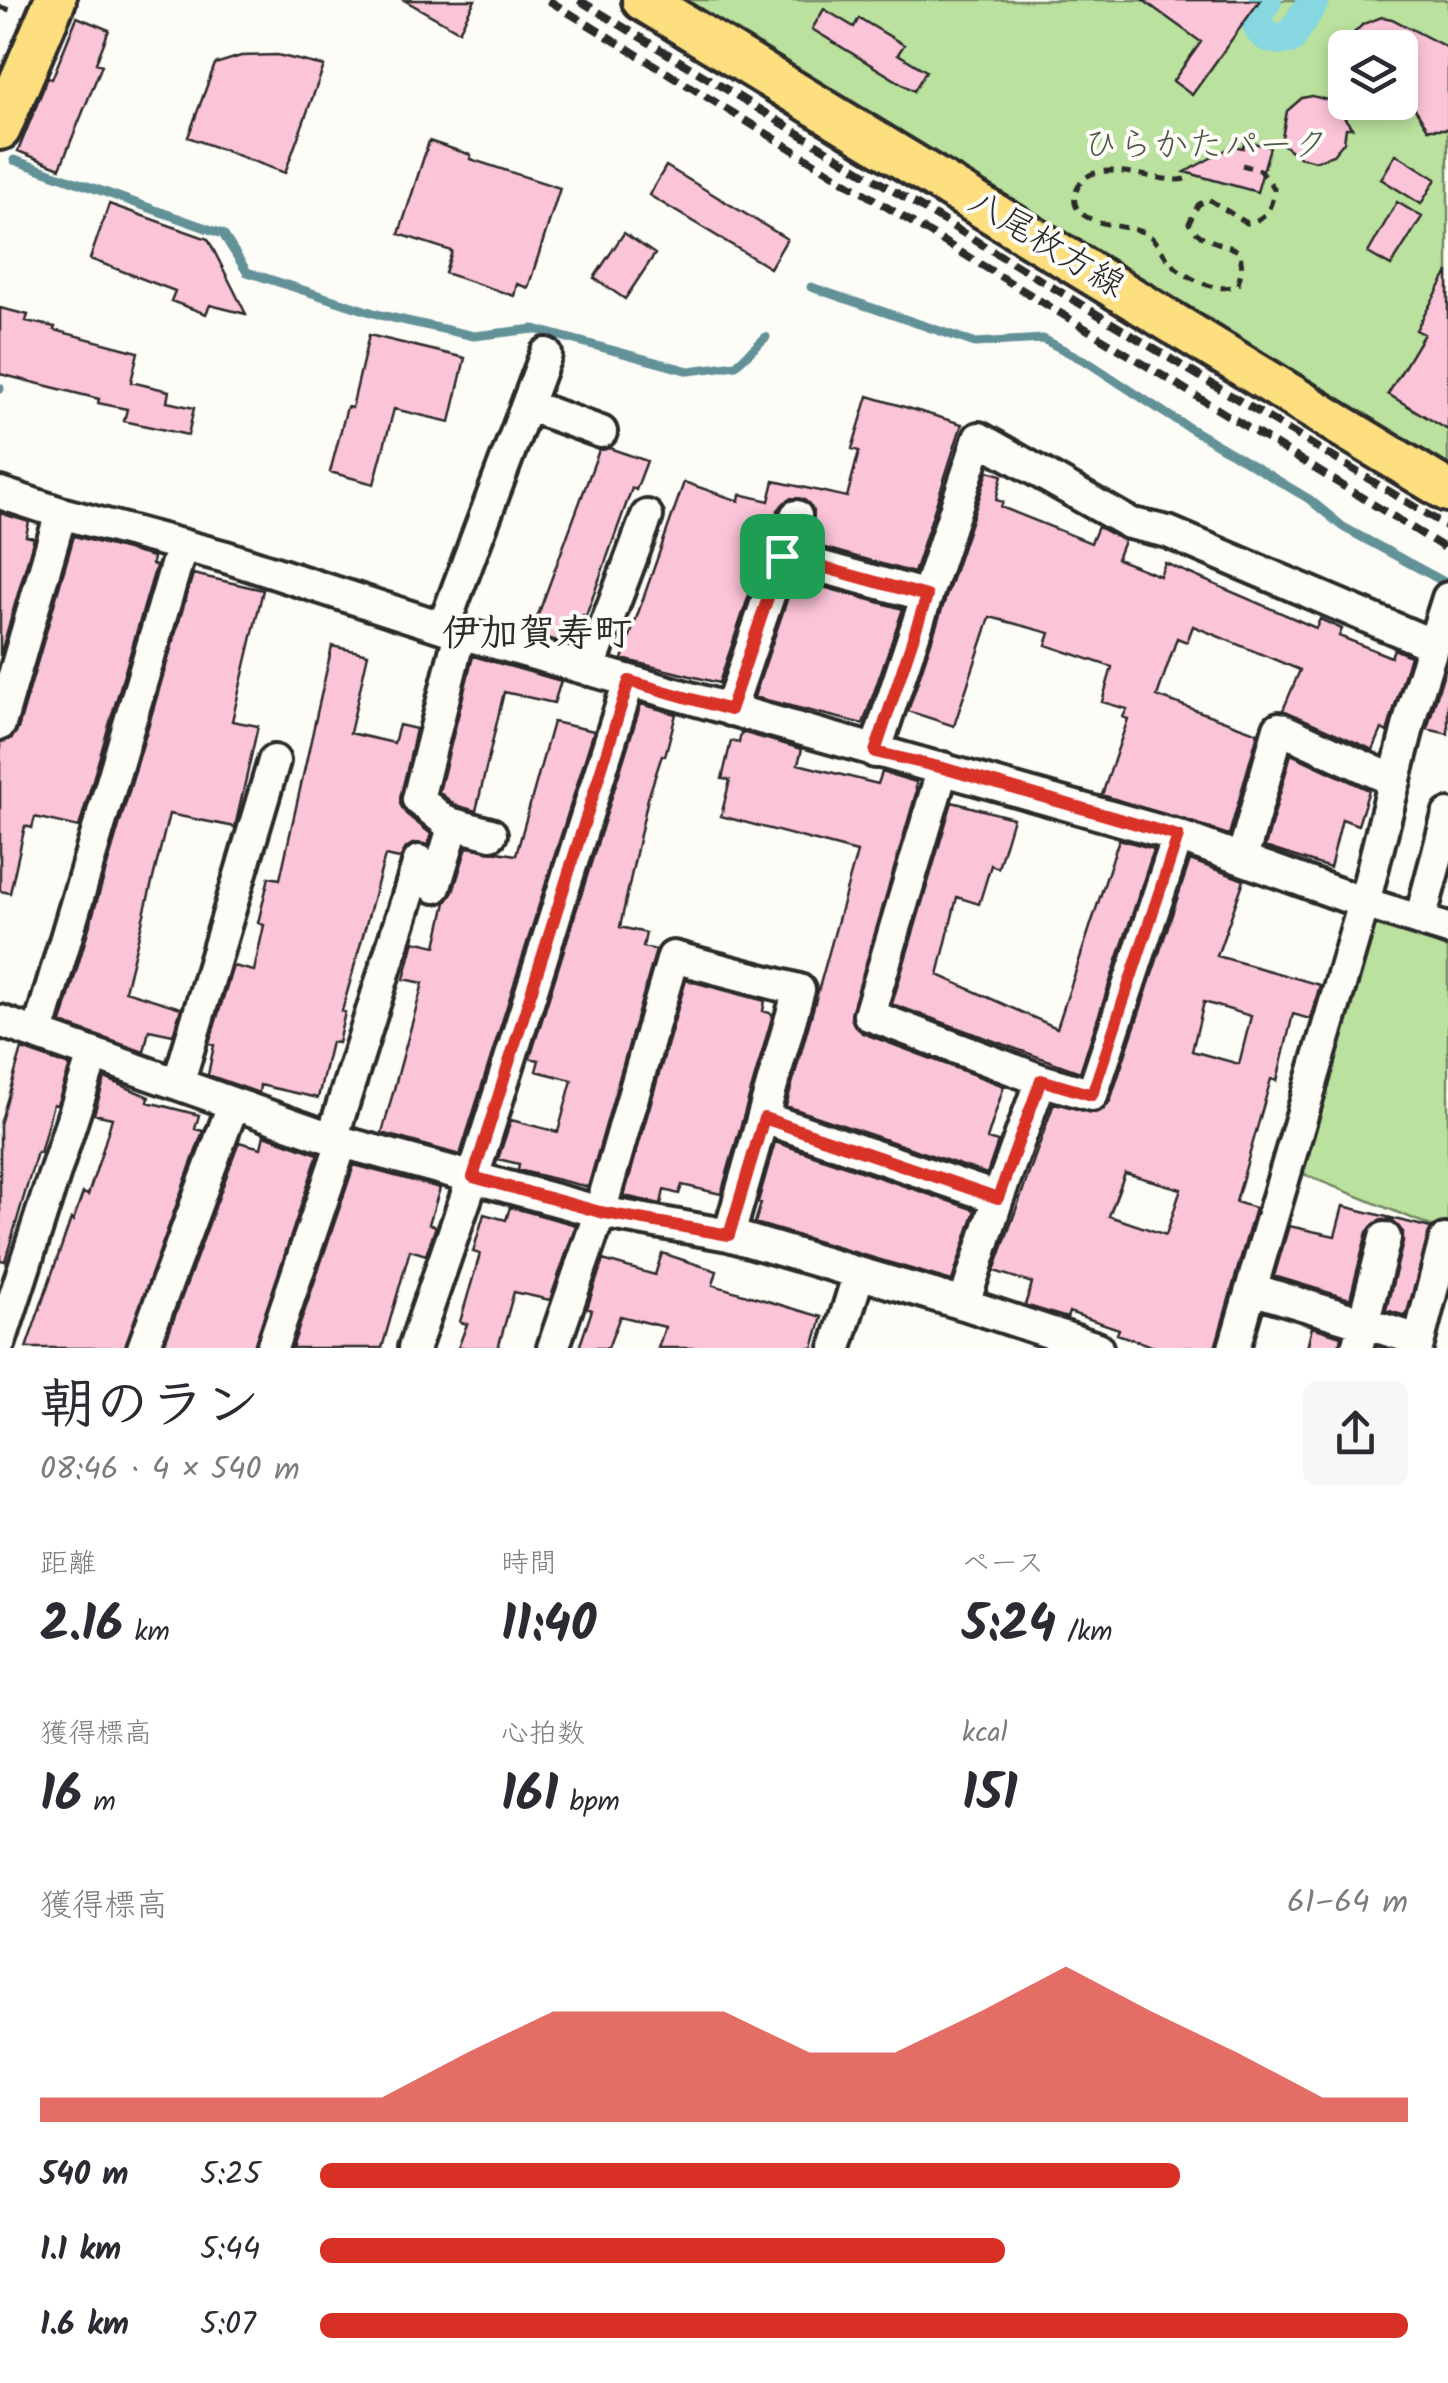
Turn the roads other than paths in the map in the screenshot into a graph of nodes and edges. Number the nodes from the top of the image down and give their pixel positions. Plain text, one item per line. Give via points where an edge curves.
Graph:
1 (54, 0) edge
2 (643, 0) edge
3 (0, 129) edge
4 (546, 354) dead end
5 (527, 405) junction
6 (601, 432) dead end
7 (1448, 490) edge
8 (0, 492) edge
9 (61, 513) junction
10 (647, 516) dead end
11 (796, 516) dead end
12 (182, 545) junction
13 (782, 556) junction
14 (927, 596) junction
15 (1448, 598) edge
16 (452, 629) junction
17 (1433, 645) junction
18 (590, 670) junction
19 (629, 681) junction
20 (730, 710) junction
21 (0, 724) edge
22 (875, 752) junction
23 (274, 761) dead end
24 (943, 768) junction
25 (1395, 780) junction
26 (1448, 814) edge
27 (454, 824) junction
28 (491, 834) dead end
29 (1178, 836) junction
30 (1242, 859) junction
31 (1364, 904) junction
32 (1434, 924) edge
33 (0, 1021) edge
34 (38, 1033) junction
35 (93, 1055) junction
36 (1041, 1080) junction
37 (178, 1084) junction
38 (233, 1105) junction
39 (764, 1118) junction
40 (337, 1141) junction
41 (473, 1177) junction
42 (998, 1198) junction
43 (600, 1212) junction
44 (729, 1235) junction
45 (1386, 1238) dead end
46 (1446, 1240) edge
47 (858, 1273) junction
48 (1252, 1289) junction
49 (964, 1304) junction
50 (1361, 1336) edge
51 (0, 1342) edge
52 (1418, 1344) edge
53 (143, 1348) edge
54 (272, 1348) edge
55 (414, 1348) edge
56 (553, 1348) edge
57 (836, 1348) edge
58 (1096, 1348) edge
59 (1234, 1348) edge

1 - 3 main road
2 - 7 main road, 八尾枚方線
4 - 5 street
5 - 6 street
5 - 16 street
8 - 9 street
9 - 12 street
9 - 21 street
10 - 18 street
11 - 13 street
12 - 16 street
12 - 34 street
13 - 14 street
13 - 20 street
14 - 17 street via 979,438 1129,524 1168,532
14 - 22 street
15 - 17 street
16 - 18 street
16 - 27 street via 418,800
17 - 25 street
18 - 19 street
19 - 20 street
19 - 41 street
20 - 22 street
22 - 24 street
23 - 37 street
24 - 29 street
24 - 36 street via 869,1015
25 - 30 street via 1278,728
25 - 31 street
26 - 32 street
27 - 28 street
27 - 40 street via 427,874
29 - 30 street
29 - 36 street via 1092,1095
30 - 31 street
31 - 32 street
31 - 48 street
33 - 34 street
34 - 35 street
35 - 37 street
35 - 51 street
36 - 42 street
37 - 38 street
38 - 40 street
38 - 53 street
39 - 42 street
39 - 43 street via 799,990 673,957
39 - 44 street
40 - 41 street
40 - 54 street
41 - 43 street
41 - 55 street
42 - 49 street
43 - 44 street
43 - 56 street
44 - 47 street
45 - 50 street
46 - 52 street
47 - 49 street
47 - 57 street
48 - 50 street
48 - 59 street
49 - 58 street
50 - 52 street

